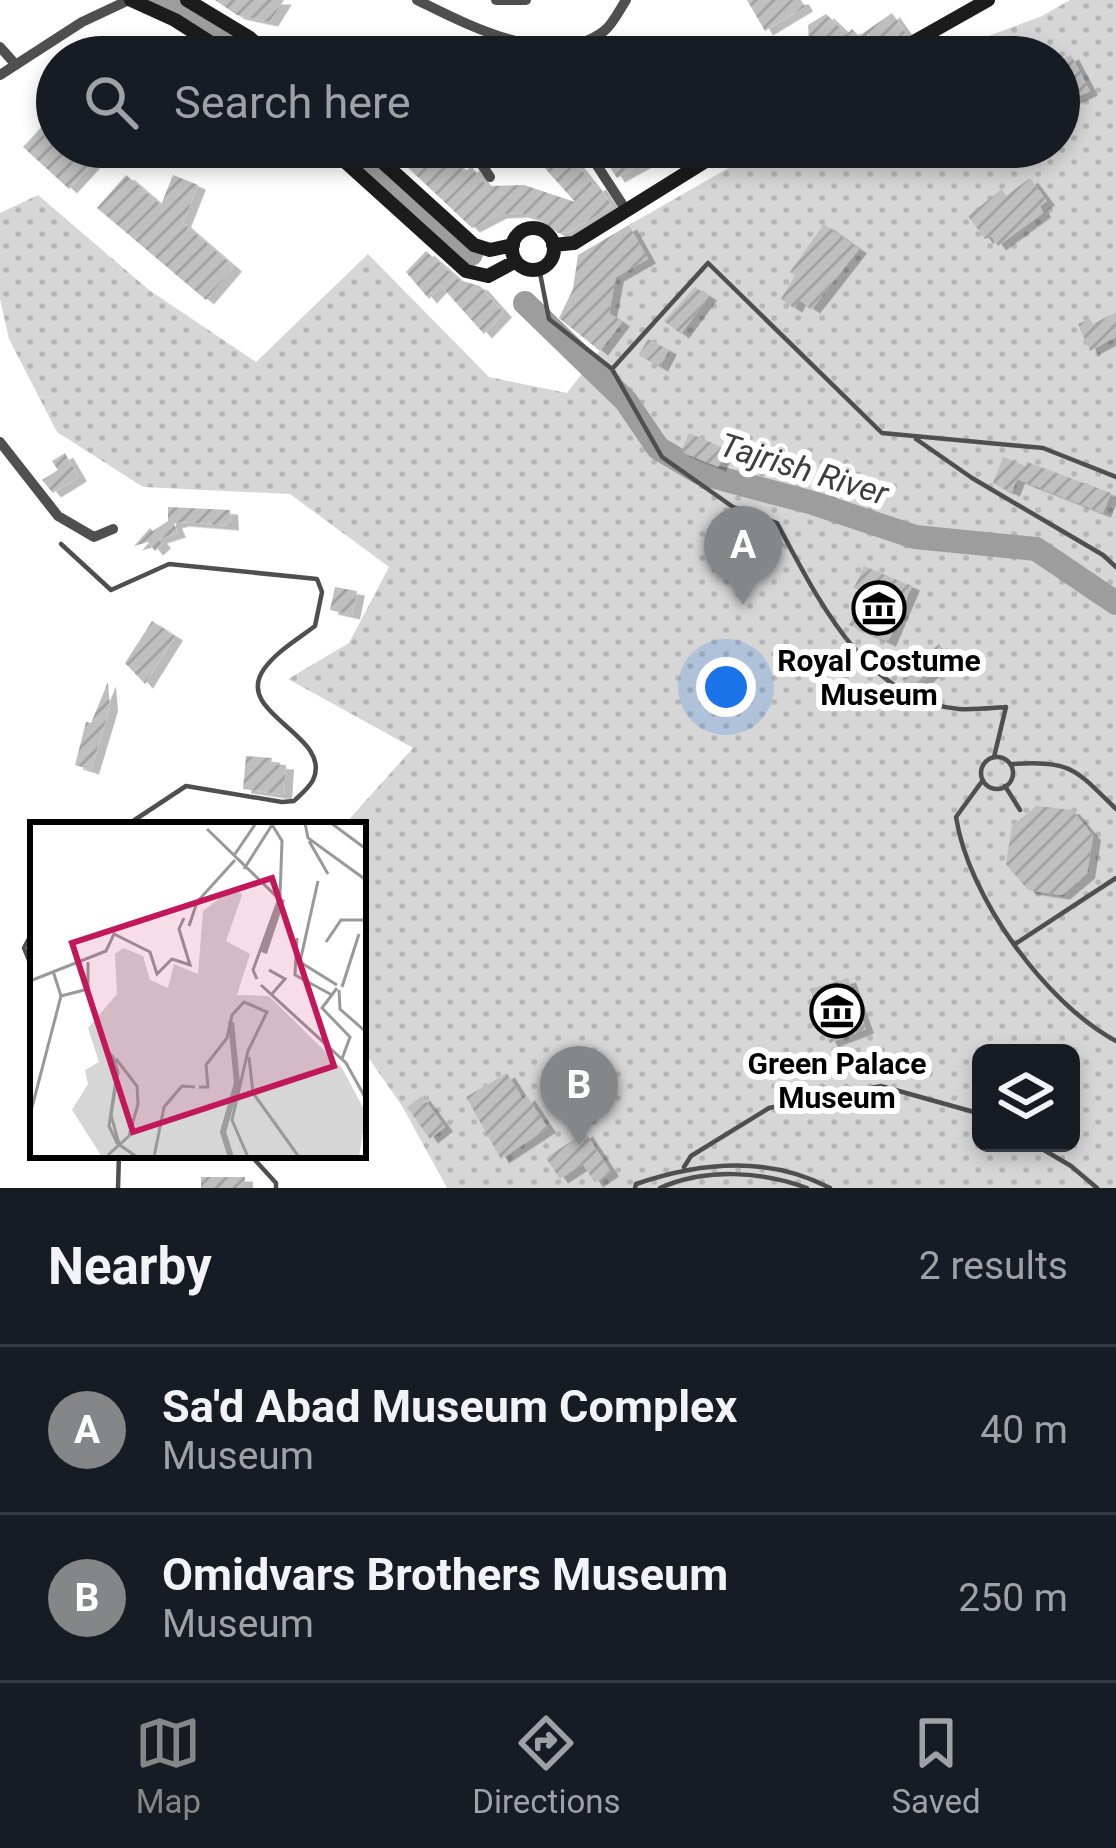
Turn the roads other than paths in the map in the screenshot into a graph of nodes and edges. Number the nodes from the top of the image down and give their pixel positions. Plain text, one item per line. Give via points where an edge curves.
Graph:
1 (130, 0) edge
2 (417, 0) edge
3 (496, 0) edge
4 (526, 0) edge
5 (626, 0) edge
6 (988, 0) edge
7 (191, 2) edge
8 (224, 22) junction
9 (181, 24) junction
10 (61, 36) edge
11 (201, 36) edge
12 (208, 36) edge
13 (242, 36) edge
14 (509, 36) edge
15 (591, 36) edge
16 (924, 36) edge
17 (0, 47) edge
18 (36, 52) edge
19 (16, 65) junction
20 (0, 75) edge
21 (352, 168) edge
22 (389, 168) edge
23 (484, 168) edge
24 (599, 168) edge
25 (691, 168) edge
26 (490, 177) dead end
27 (626, 210) junction
28 (554, 245) junction
29 (515, 253) junction
30 (539, 268) junction
31 (612, 369) junction
32 (911, 435) junction
33 (0, 442) edge
34 (1116, 477) edge
35 (113, 529) dead end
36 (61, 544) dead end
37 (1116, 567) edge
38 (994, 757) junction
39 (1010, 764) junction
40 (982, 780) junction
41 (1005, 786) junction
42 (1116, 809) edge
43 (1020, 810) dead end
44 (132, 822) edge
45 (1116, 878) edge
46 (1015, 944) junction
47 (1116, 1041) edge
48 (972, 1111) edge
49 (1047, 1152) edge
50 (119, 1158) edge
51 (248, 1158) edge
52 (684, 1168) junction
53 (118, 1188) edge
54 (276, 1188) edge
55 (635, 1188) edge
56 (660, 1188) edge
57 (807, 1188) edge
58 (830, 1188) edge
59 (1097, 1188) edge

1 - 9 main road
1 - 10 street
2 - 14 street
3 - 4 street
5 - 15 street
6 - 16 main road
7 - 8 main road
7 - 9 main road via 198,19
8 - 12 main road via 210,26
8 - 13 main road
9 - 11 main road
17 - 19 street
18 - 19 street
19 - 20 street
21 - 29 main road via 466,271 488,276
22 - 29 main road via 474,245
23 - 26 street
24 - 27 street
25 - 27 main road
27 - 28 main road via 574,243
28 - 29 main road via 530,228 519,234
28 - 30 main road
29 - 30 main road via 527,268
30 - 31 lane via 549,319
31 - 32 lane via 708,262 882,433
31 - 38 lane via 662,458 733,507 777,523 826,612 884,678 957,709 1006,707
32 - 34 lane via 1043,448
32 - 37 lane
33 - 35 street via 58,516 94,537
36 - 44 lane via 111,590 169,564 295,574 317,579 322,592 315,626 258,681 265,705 308,747 312,782 294,801 281,802 186,786
38 - 39 lane
38 - 40 lane via 982,766
39 - 41 lane
39 - 42 lane via 1058,761
40 - 41 lane
40 - 46 lane via 956,817 960,844
41 - 43 lane
45 - 46 lane
46 - 47 lane via 1041,979
48 - 52 lane via 881,1086 769,1108
49 - 59 lane
50 - 53 lane
51 - 54 lane
52 - 55 lane
52 - 58 lane via 769,1166
56 - 57 lane via 685,1177 757,1175

